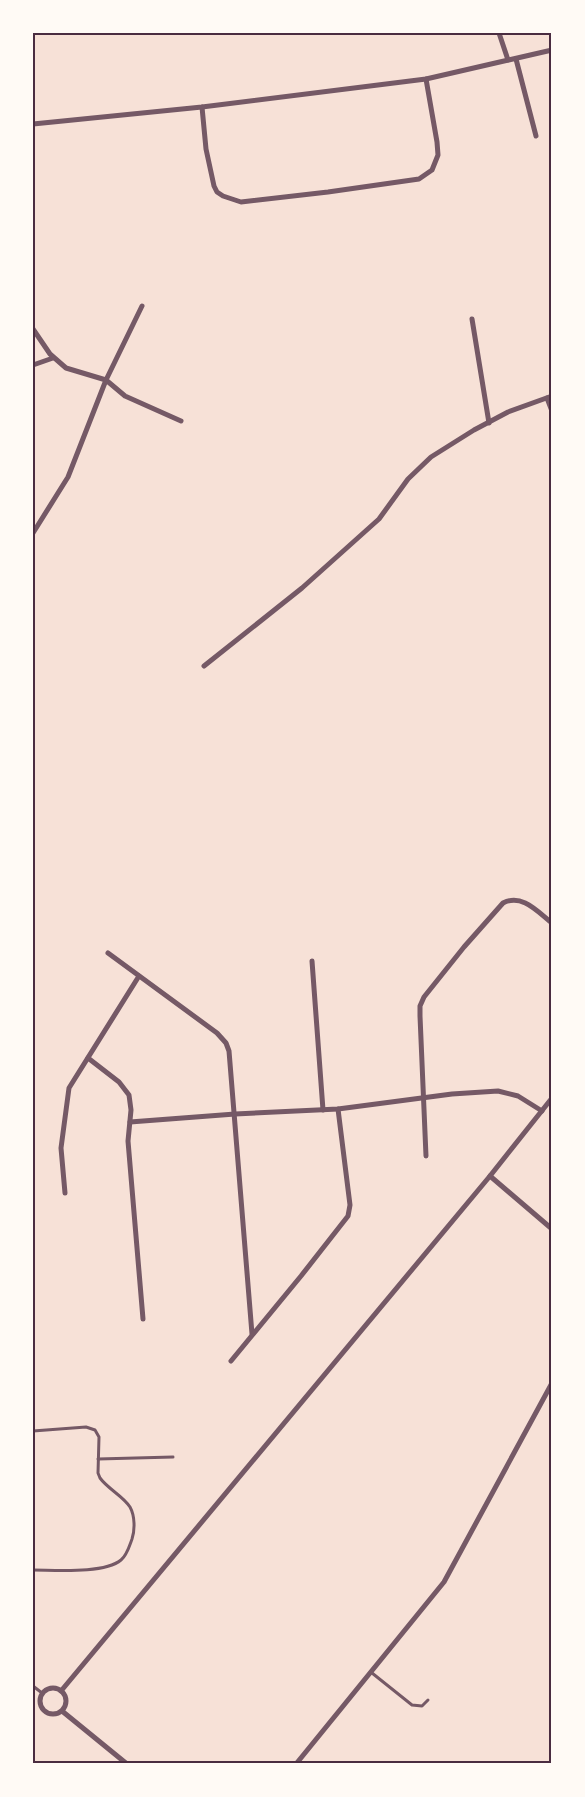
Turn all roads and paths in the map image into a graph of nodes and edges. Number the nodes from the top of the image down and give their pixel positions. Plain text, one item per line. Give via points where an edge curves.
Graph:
1 (499, 33) edge
2 (552, 50) edge
3 (516, 59) junction
4 (508, 60) junction
5 (426, 80) junction
6 (202, 107) junction
7 (33, 124) edge
8 (536, 136) dead end
9 (142, 306) dead end
10 (472, 320) dead end
11 (33, 328) edge
12 (53, 358) junction
13 (33, 365) edge
14 (106, 380) junction
15 (550, 397) edge
16 (552, 411) edge
17 (181, 421) dead end
18 (489, 423) junction
19 (33, 533) edge
20 (204, 666) dead end
21 (552, 923) edge
22 (108, 953) dead end
23 (312, 961) dead end
24 (139, 976) junction
25 (88, 1058) junction
26 (425, 1098) junction
27 (552, 1098) edge
28 (338, 1109) junction
29 (324, 1110) junction
30 (542, 1111) junction
31 (235, 1114) junction
32 (130, 1122) junction
33 (426, 1156) dead end
34 (490, 1176) junction
35 (65, 1193) dead end
36 (552, 1229) edge
37 (143, 1319) dead end
38 (252, 1334) junction
39 (231, 1361) dead end
40 (552, 1383) edge
41 (33, 1431) edge
42 (173, 1457) dead end
43 (98, 1459) junction
44 (33, 1570) edge
45 (371, 1672) junction
46 (33, 1686) edge
47 (61, 1691) junction
48 (42, 1694) junction
49 (428, 1700) dead end
50 (62, 1711) junction
51 (127, 1764) edge
52 (296, 1764) edge

1 - 4 street
2 - 3 street
3 - 4 street
3 - 8 street
4 - 5 street
5 - 6 street
5 - 6 street via 438,155 432,170 419,179 317,193 241,202 217,192 206,149
6 - 7 street
9 - 14 street
10 - 18 street
11 - 12 street
12 - 13 street
12 - 14 street via 66,368
14 - 17 street via 125,396
14 - 19 street via 68,477
15 - 16 street
15 - 18 street
18 - 20 street via 418,467 379,519 302,588
21 - 26 street via 521,901 503,903 424,997 420,1006
22 - 24 street
23 - 29 street
24 - 25 street
24 - 31 street via 226,1043
25 - 32 street via 126,1089 131,1102
25 - 35 street via 69,1088 66,1104 61,1148
26 - 28 street
26 - 30 street via 498,1091 518,1096
26 - 33 street
27 - 30 street
28 - 29 street
28 - 38 street via 350,1205 348,1216
29 - 31 street
30 - 34 street
31 - 32 street
31 - 38 street
32 - 37 street via 128,1141
34 - 36 street
34 - 47 street
38 - 39 street
40 - 45 street via 444,1582
41 - 43 lane via 91,1428 99,1437
42 - 43 lane
43 - 44 lane via 100,1478 131,1508 134,1535 128,1550 121,1560 104,1567
45 - 49 lane via 412,1705 422,1706
45 - 52 street
46 - 48 lane
47 - 48 street via 50,1688
47 - 50 street via 66,1700
48 - 50 street via 43,1711 55,1715
50 - 51 street

